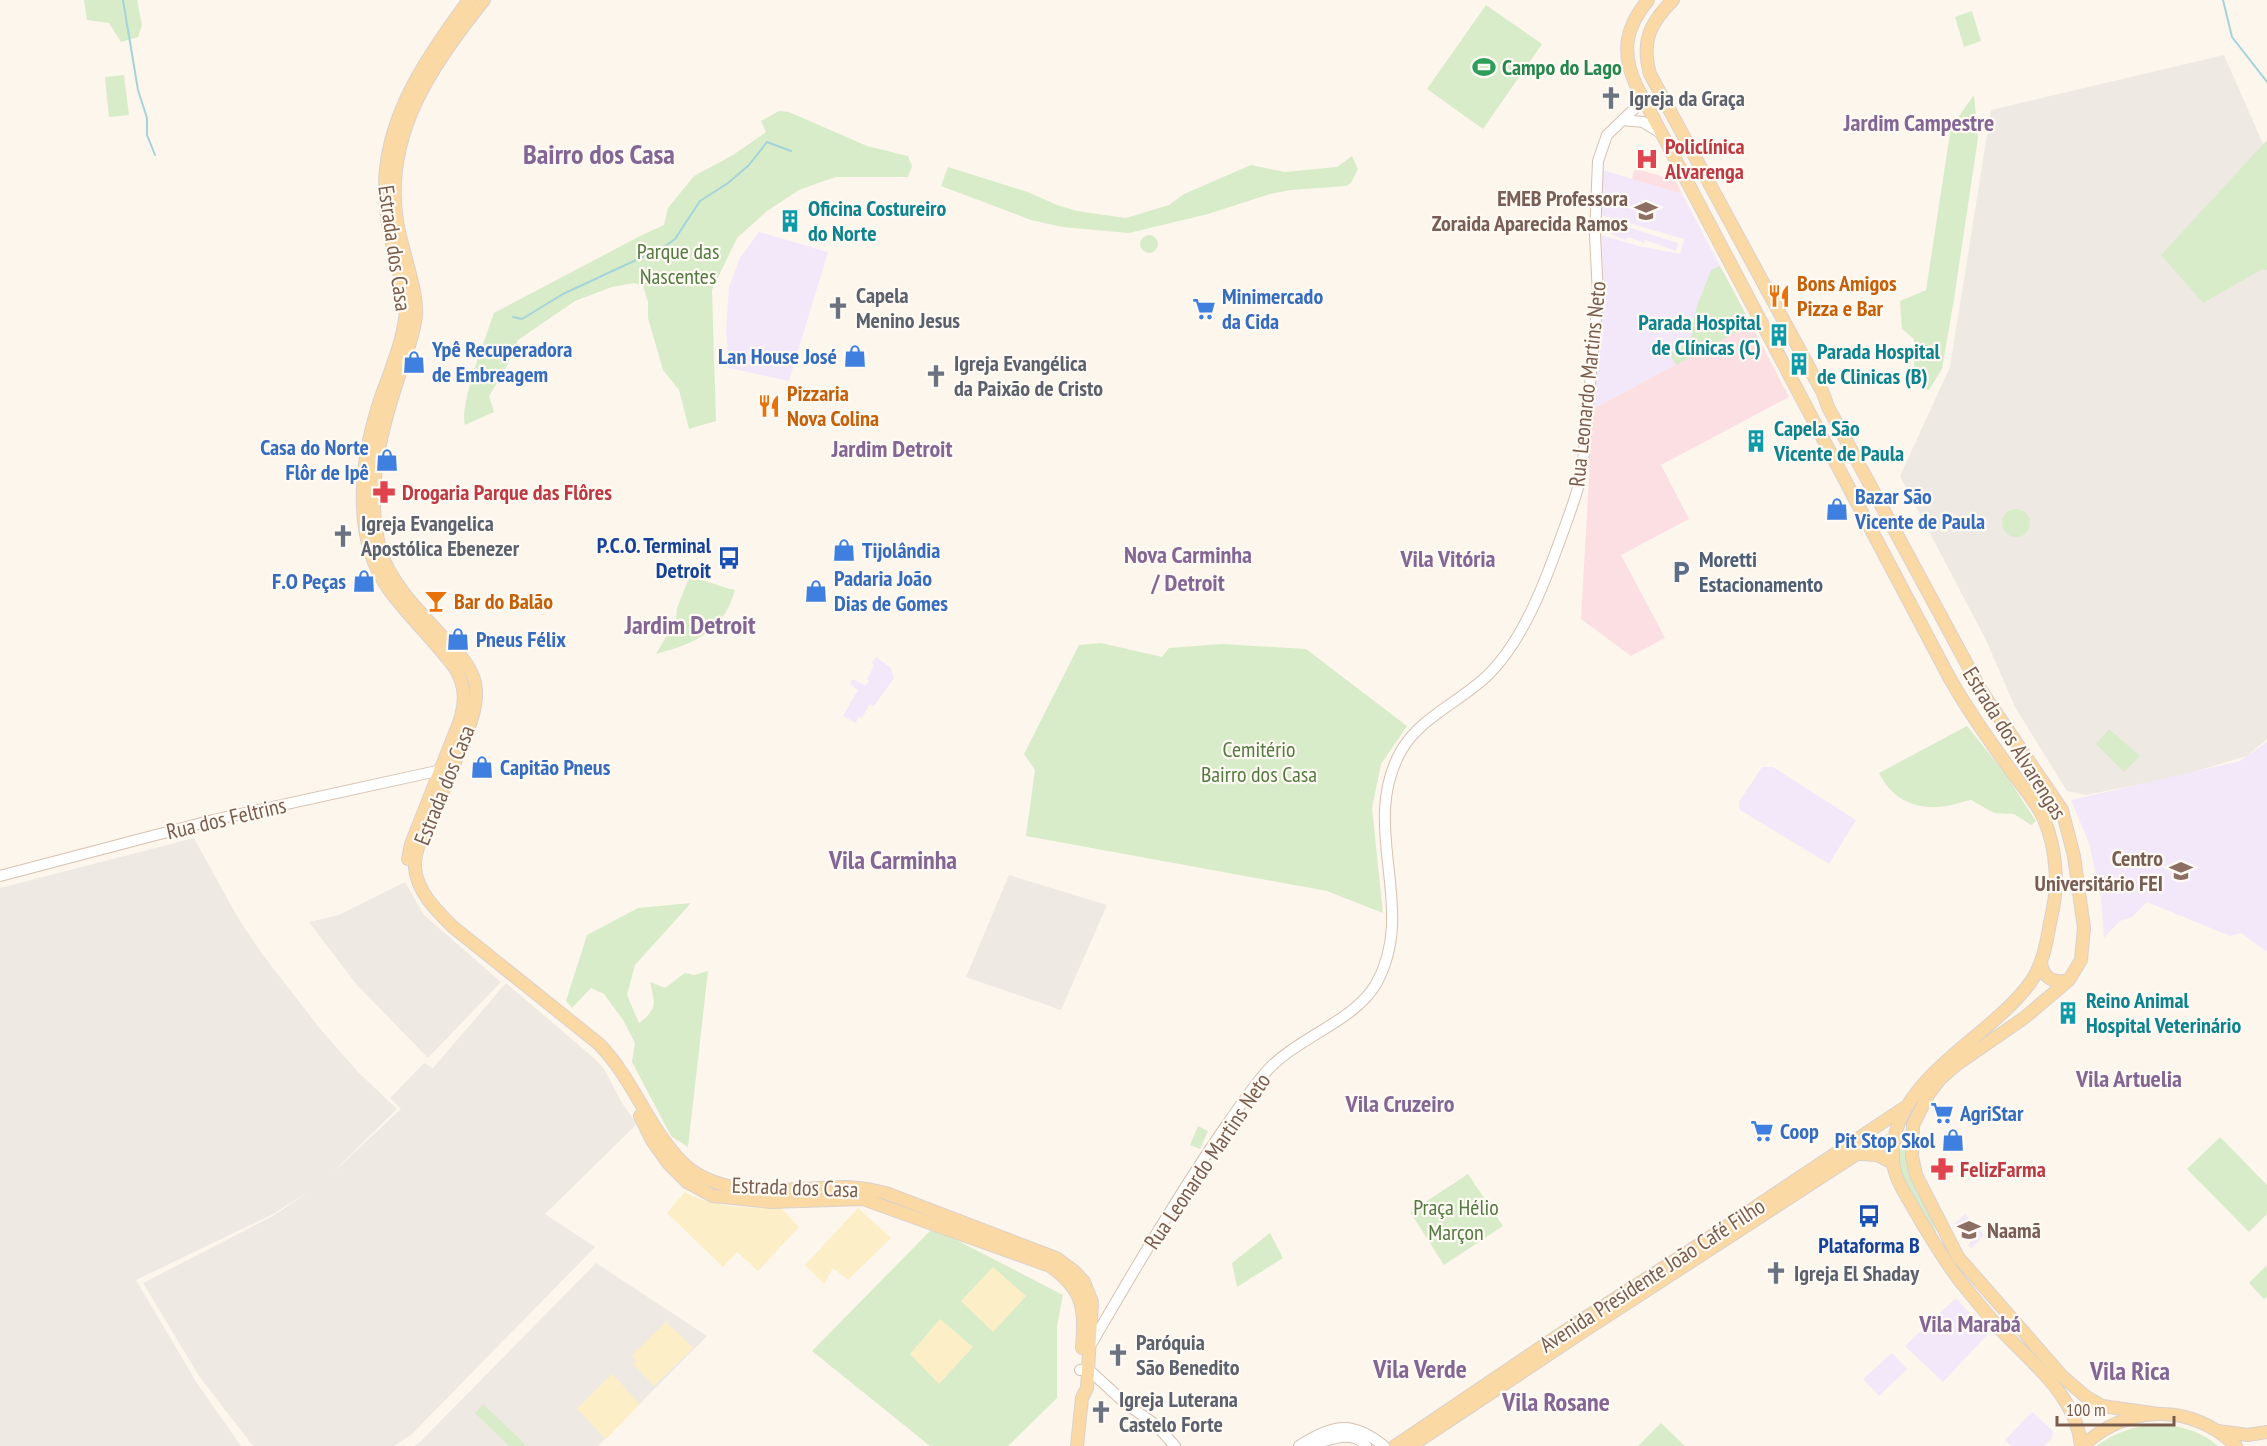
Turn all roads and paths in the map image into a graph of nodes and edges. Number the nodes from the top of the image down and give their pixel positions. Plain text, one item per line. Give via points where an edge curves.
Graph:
1 (470, 0) edge
2 (484, 0) edge
3 (1648, 0) edge
4 (1673, 0) edge
5 (1641, 96) junction
6 (1623, 120) junction
7 (1659, 132) junction
8 (410, 297) junction
9 (1892, 526) junction
10 (1874, 535) junction
11 (1920, 578) junction
12 (1905, 594) junction
13 (446, 769) junction
14 (0, 876) edge
15 (2056, 898) junction
16 (2081, 909) junction
17 (2041, 961) junction
18 (2068, 980) junction
19 (1910, 1104) junction
20 (1913, 1125) junction
21 (1894, 1140) junction
22 (1857, 1154) junction
23 (1893, 1163) junction
24 (1937, 1249) junction
25 (1958, 1257) junction
26 (1090, 1346) junction
27 (1084, 1369) junction
28 (2159, 1414) junction
29 (2218, 1431) junction
30 (2267, 1432) edge
31 (1077, 1446) edge
32 (1175, 1446) edge
33 (1300, 1446) edge
34 (1366, 1446) edge
35 (1384, 1446) edge
36 (1395, 1446) edge
37 (1411, 1446) edge
38 (2082, 1446) edge
39 (2236, 1446) edge

1 - 8 main road, Estrada dos Casa via 426,59 390,142 386,209
2 - 8 main road, Estrada dos Casa via 433,70 400,144 396,218
3 - 5 main road, Estrada dos Alvarengas via 1629,30 1627,44 1629,69
4 - 9 main road, Estrada dos Alvarengas via 1660,15 1646,44 1650,74
5 - 6 street, Rua Leonardo Martins Neto
5 - 7 main road, Estrada dos Alvarengas
6 - 7 street via 1642,122
6 - 26 street, Rua Leonardo Martins Neto via 1607,135 1598,161 1598,296 1578,489 1541,589 1507,653 1488,675 1420,728 1401,752 1384,801 1393,895 1392,933 1382,971 1362,1003 1279,1058 1254,1086 1181,1191
7 - 10 main road, Estrada dos Alvarengas
8 - 13 main road, Estrada dos Casa via 415,323 383,428 374,471 373,504 381,551 393,579 468,665 474,678 476,700 469,726
9 - 10 main road
9 - 11 main road, Estrada dos Alvarengas
10 - 12 main road, Estrada dos Alvarengas
11 - 12 main road
11 - 16 main road, Estrada dos Alvarengas via 1989,704 2062,810 2074,856
12 - 15 main road, Estrada dos Alvarengas via 1968,711 2043,818 2054,861
13 - 14 street, Rua dos Feltrins via 213,820
13 - 26 main road, Estrada dos Casa via 416,856 417,874 429,900 453,927 599,1044 620,1067 661,1136 689,1168 708,1180 744,1188 846,1187 886,1193 1056,1258 1084,1281 1091,1295
13 - 27 main road, Estrada dos Casa via 408,856 410,874 422,901 454,936 594,1047 615,1073 653,1142 687,1182 713,1196 728,1198 783,1202 863,1199 1050,1266 1076,1289 1082,1309
15 - 16 main road via 2069,896
15 - 17 main road, Estrada dos Alvarengas
16 - 18 main road, Estrada dos Alvarengas via 2083,951
17 - 18 main road via 2050,980
17 - 19 main road, Estrada dos Alvarengas via 2033,979 2010,1006 1933,1072
18 - 20 main road, Estrada dos Alvarengas via 2024,1018 1948,1072 1928,1095
19 - 21 main road, Estrada dos Alvarengas
19 - 36 main road, Avenida Presidente João Café Filho
20 - 21 main road, Avenida Presidente João Café Filho
20 - 25 main road, Estrada dos Alvarengas via 1916,1175
21 - 22 main road, Avenida Presidente João Café Filho
21 - 23 main road, Estrada dos Alvarengas
22 - 23 main road via 1877,1155
22 - 37 main road, Avenida Presidente João Café Filho
23 - 24 main road, Estrada dos Alvarengas
24 - 25 main road
24 - 38 main road, Estrada dos Alvarengas via 2001,1330 2057,1389
25 - 28 main road, Estrada dos Alvarengas via 2085,1396 2107,1407
26 - 27 main road, Estrada dos Casa
27 - 31 main road via 1078,1387 1082,1398
27 - 32 street via 1156,1425
28 - 29 main road, Estrada dos Alvarengas via 2192,1419
28 - 38 main road via 2119,1421
29 - 30 main road via 2248,1435
29 - 39 main road
33 - 34 street via 1350,1436
33 - 35 street via 1308,1439 1350,1427 1364,1431

